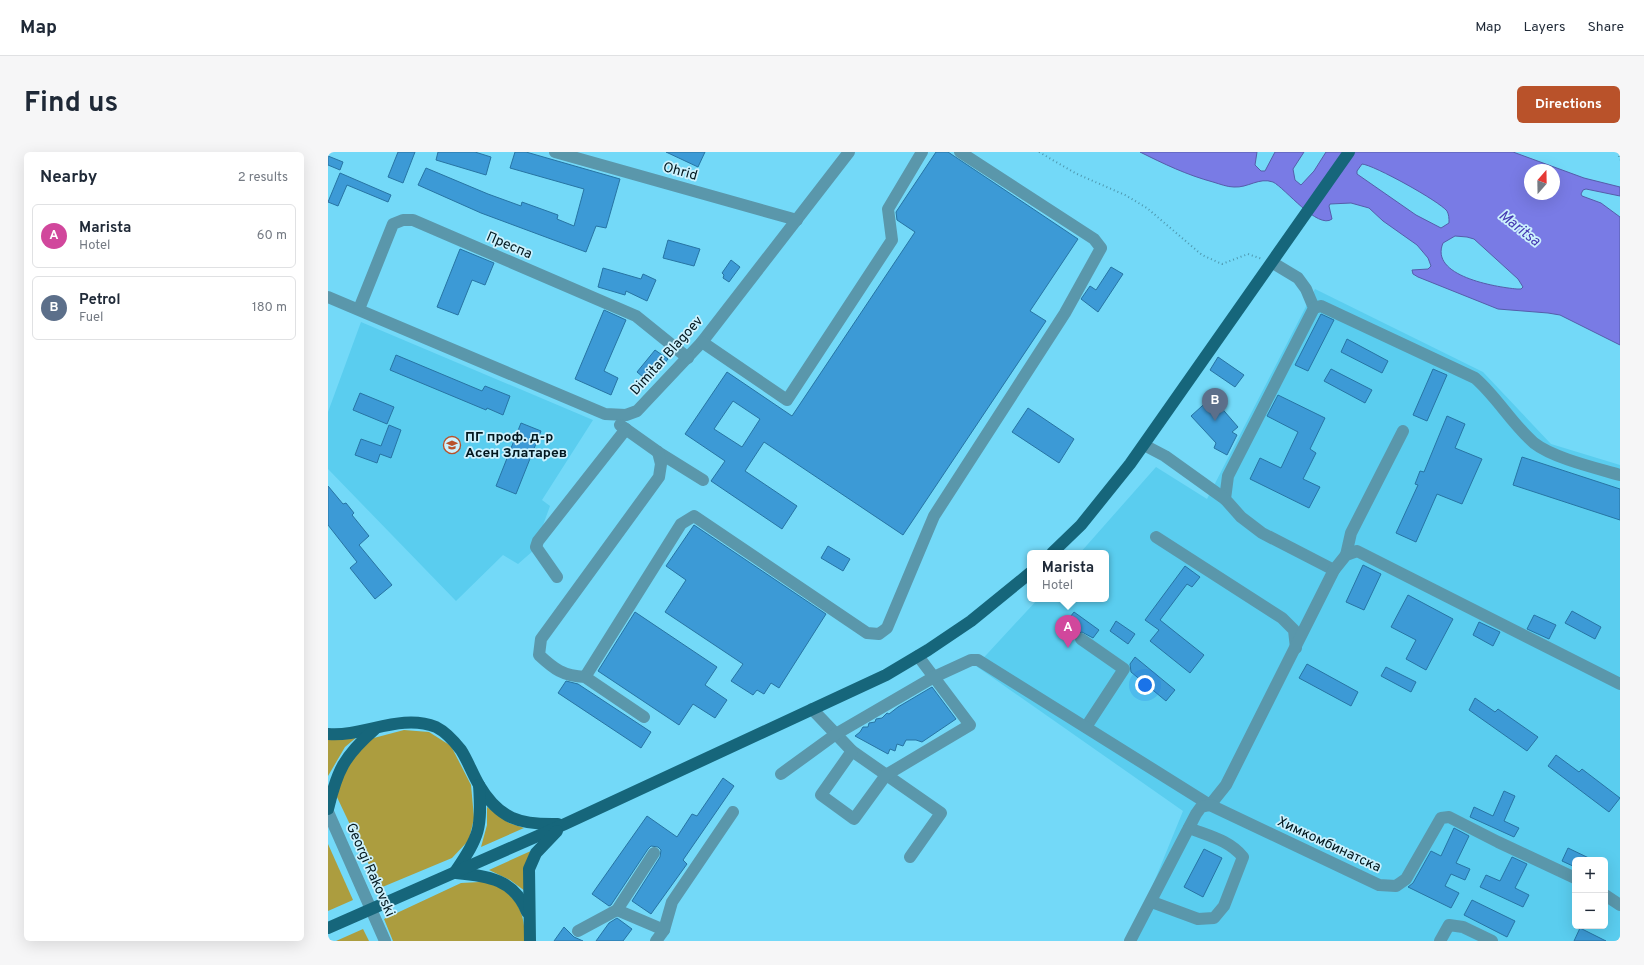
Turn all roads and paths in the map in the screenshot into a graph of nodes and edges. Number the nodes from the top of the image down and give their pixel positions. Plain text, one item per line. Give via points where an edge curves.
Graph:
1 (555, 152) edge
2 (849, 152) edge
3 (922, 152) edge
4 (960, 152) edge
5 (1039, 152) edge
6 (1349, 152) edge
7 (1618, 152) edge
8 (1620, 160) edge
9 (797, 220) junction
10 (1273, 263) junction
11 (328, 297) edge
12 (1314, 308) junction
13 (359, 309) junction
14 (702, 342) junction
15 (688, 358) junction
16 (605, 414) junction
17 (626, 429) junction
18 (1403, 431) dead end
19 (1144, 445) junction
20 (658, 452) junction
21 (1620, 475) edge
22 (703, 480) dead end
23 (1225, 499) junction
24 (1156, 537) dead end
25 (1055, 550) edge
26 (1346, 555) junction
27 (1334, 570) junction
28 (1027, 575) edge
29 (557, 577) dead end
30 (1081, 638) dead end
31 (1296, 648) junction
32 (918, 656) junction
33 (585, 677) junction
34 (934, 677) junction
35 (1620, 684) edge
36 (812, 709) junction
37 (644, 717) dead end
38 (1086, 727) junction
39 (375, 729) junction
40 (328, 734) edge
41 (836, 734) junction
42 (852, 751) junction
43 (781, 774) dead end
44 (886, 775) junction
45 (478, 784) junction
46 (1210, 805) junction
47 (328, 811) edge
48 (732, 812) dead end
49 (565, 824) junction
50 (1189, 828) junction
51 (654, 853) dead end
52 (910, 857) dead end
53 (454, 873) junction
54 (1572, 877) edge
55 (1608, 897) edge
56 (1152, 902) junction
57 (1620, 905) edge
58 (617, 910) junction
59 (529, 915) junction
60 (331, 927) edge
61 (664, 930) junction
62 (578, 931) dead end
63 (385, 941) edge
64 (530, 941) edge
65 (656, 941) edge
66 (1130, 941) edge
67 (1440, 941) edge
68 (1492, 941) edge

1 - 9 street, Ohrid
2 - 9 street, Dimitar Blagoev
3 - 14 street via 888,209 892,240 787,400
4 - 33 street via 1094,239 1101,248 1065,312 934,516 887,628 879,634 867,633 694,516 681,524
5 - 10 path via 1077,174 1147,208 1202,255 1222,264 1248,254
6 - 10 main road
7 - 8 path
9 - 14 street, Dimitar Blagoev
10 - 12 street via 1298,278
10 - 19 main road
11 - 13 street, Dimitar Blagoev
12 - 21 street via 1321,306 1475,378 1489,390 1535,443 1550,452
12 - 23 street via 1228,476
13 - 15 street, Преспа via 394,224 403,220 413,220 636,316
13 - 16 street, Dimitar Blagoev
14 - 15 street, Dimitar Blagoev
15 - 16 street, Dimitar Blagoev via 637,411 626,415
16 - 17 street
17 - 20 street
17 - 29 street via 538,541 536,547
18 - 26 street via 1351,533
19 - 23 street via 1165,456
19 - 25 main road via 1081,525
20 - 22 street
20 - 33 street via 661,464 659,476 541,639 539,655 557,672
23 - 27 street via 1241,517 1262,532
24 - 31 street via 1282,618 1294,630
26 - 27 street
26 - 35 street via 1357,551
27 - 31 street
28 - 32 main road via 971,621
30 - 38 street via 1124,669
31 - 46 street via 1226,785
32 - 34 street
32 - 36 main road via 886,675
33 - 37 street
34 - 38 street via 971,660 978,660
34 - 41 street
34 - 44 street via 970,725
36 - 41 street
36 - 49 main road
38 - 46 street
39 - 40 main road via 342,735
39 - 45 main road via 395,723 412,722 437,728 456,742
39 - 47 main road via 356,745 339,770
41 - 42 street
41 - 43 street
42 - 44 street
42 - 44 street via 821,795 854,819
44 - 52 street via 941,813
45 - 49 main road via 498,810 508,817 524,823
45 - 53 main road via 480,828 476,839
46 - 50 street via 1201,807
46 - 54 street, Химкомбинатска via 1379,885 1396,886 1406,879 1441,818 1449,817
47 - 63 street, Georgi Rakovski
48 - 61 street via 672,902
49 - 53 main road
49 - 59 main road via 545,841 529,869
50 - 56 street
50 - 56 street via 1224,841 1243,857 1224,906 1214,918 1198,919
51 - 58 street
53 - 59 main road via 482,875 507,885 518,894
53 - 60 main road
55 - 57 street
56 - 66 street
58 - 61 street
58 - 62 street
59 - 64 main road
61 - 65 street
67 - 68 street via 1449,925 1463,927

